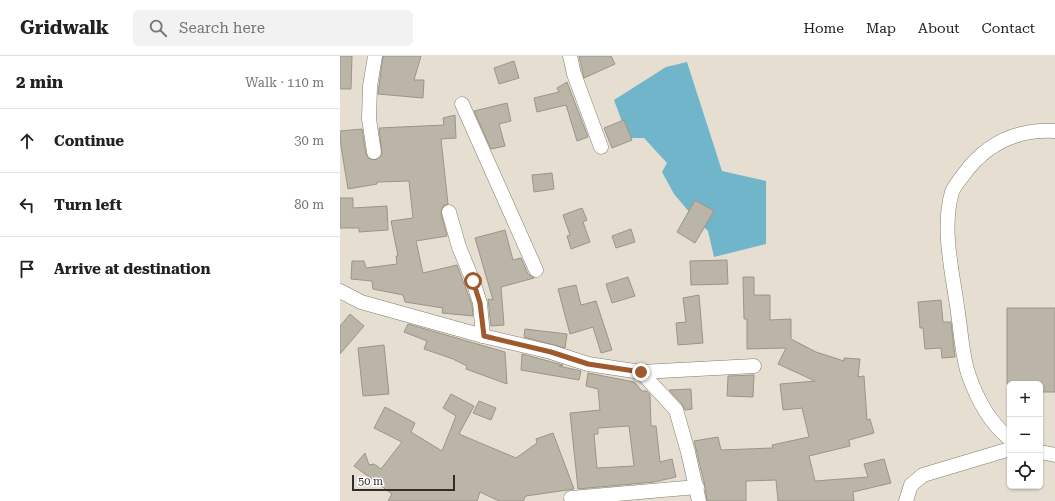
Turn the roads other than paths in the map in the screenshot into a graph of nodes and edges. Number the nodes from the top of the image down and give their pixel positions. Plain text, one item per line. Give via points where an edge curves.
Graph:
1 (375, 56) edge
2 (570, 56) edge
3 (462, 104) dead end
4 (1055, 131) edge
5 (601, 147) dead end
6 (374, 152) dead end
7 (449, 212) dead end
8 (536, 270) dead end
9 (340, 291) edge
10 (484, 336) junction
11 (754, 366) dead end
12 (641, 372) junction
13 (1007, 436) edge
14 (1007, 450) edge
15 (1043, 453) edge
16 (1055, 455) edge
17 (698, 494) edge
18 (571, 498) dead end
19 (906, 501) edge

1 - 6 street via 370,86 369,119
2 - 5 street via 574,74
3 - 8 street
4 - 13 street via 1021,133 987,149 974,160 952,191 948,237 968,373 988,414
7 - 10 street via 480,303
9 - 10 street via 361,302
10 - 12 street via 588,364
11 - 12 street
12 - 17 street via 676,410
14 - 19 street via 923,475 911,485
15 - 16 street
17 - 18 street

